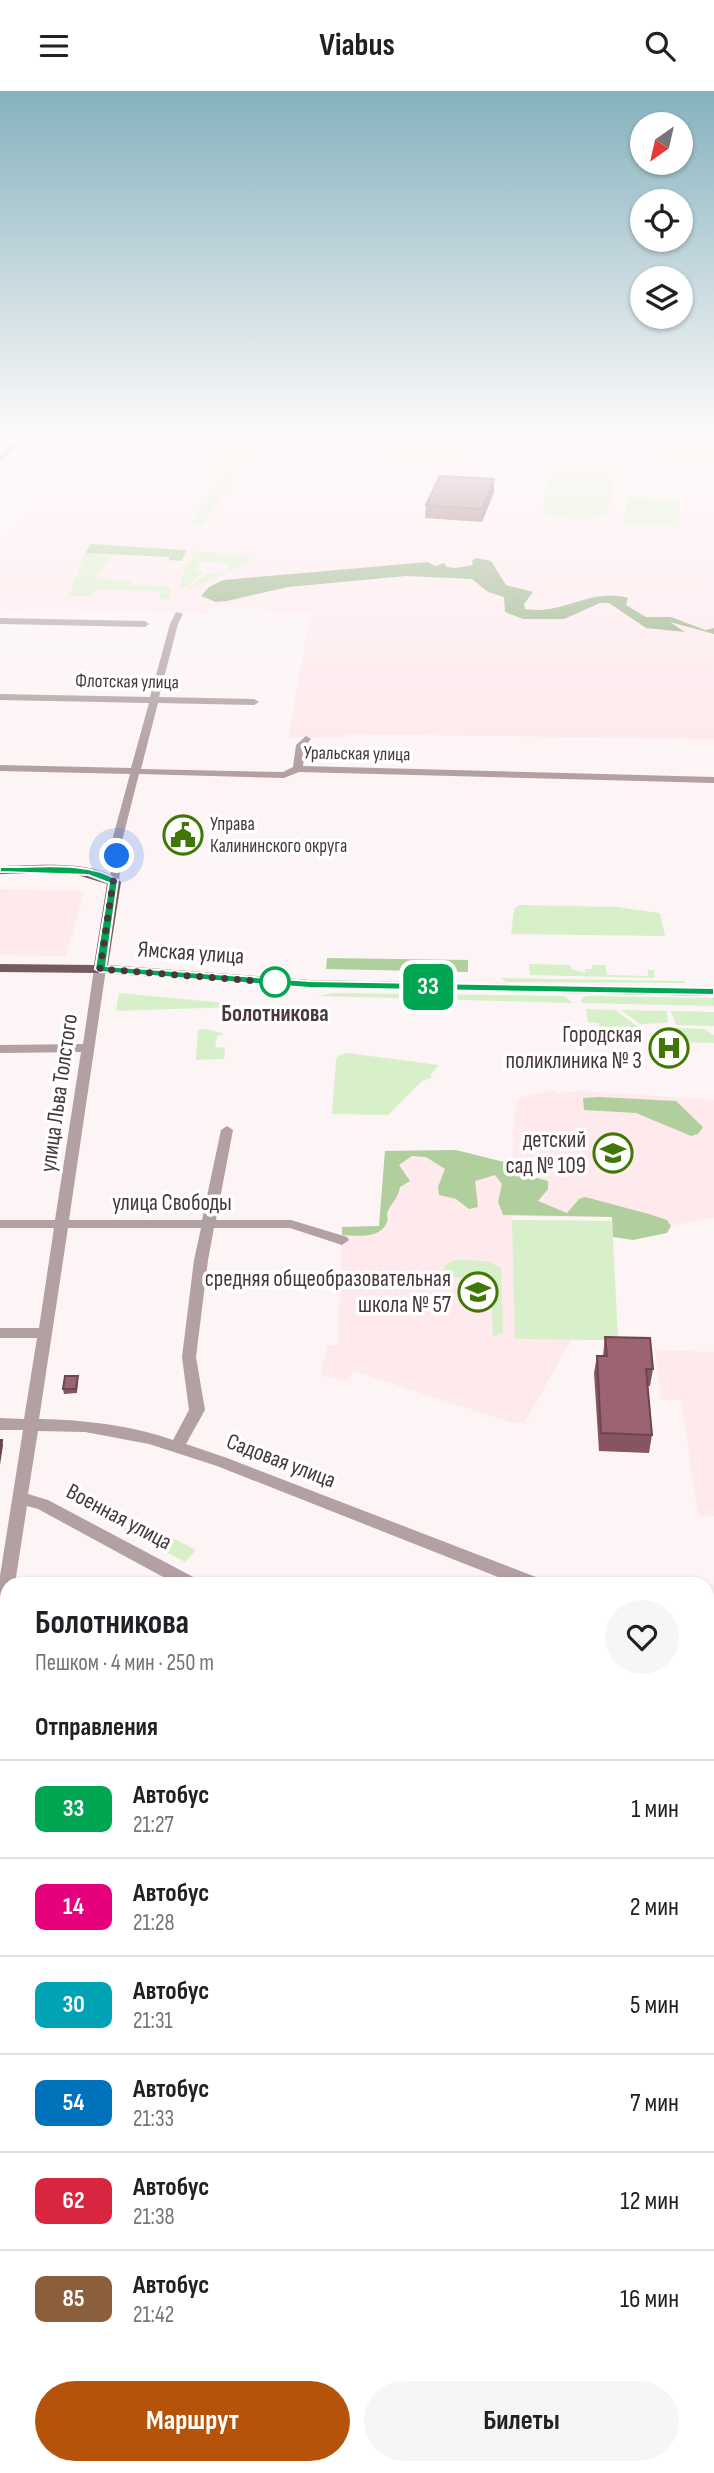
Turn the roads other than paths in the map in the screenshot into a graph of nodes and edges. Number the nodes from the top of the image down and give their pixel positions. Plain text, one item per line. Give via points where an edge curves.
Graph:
1 (179, 614) dead end
2 (0, 621) edge
3 (145, 624) dead end
4 (0, 697) edge
5 (154, 700) junction
6 (254, 702) dead end
7 (306, 739) dead end
8 (0, 768) edge
9 (298, 769) junction
10 (135, 772) junction
11 (714, 780) edge
12 (0, 870) edge
13 (114, 882) junction
14 (0, 968) edge
15 (100, 969) junction
16 (714, 992) edge
17 (89, 1048) junction
18 (0, 1049) edge
19 (227, 1130) dead end
20 (0, 1224) edge
21 (63, 1224) junction
22 (207, 1224) junction
23 (342, 1240) dead end
24 (0, 1333) edge
25 (46, 1333) junction
26 (0, 1424) edge
27 (32, 1425) junction
28 (177, 1447) junction
29 (22, 1499) junction
30 (8, 1577) edge
31 (178, 1577) edge
32 (517, 1577) edge

1 - 5 street, улица Льва Толстого
2 - 3 street
4 - 5 street, Флотская улица
5 - 6 street, Флотская улица
5 - 10 street, улица Льва Толстого
7 - 9 street
8 - 10 street, Уральская улица
9 - 10 street, Уральская улица via 284,775
9 - 11 street, Уральская улица
10 - 13 street, улица Льва Толстого via 118,837
12 - 13 main road via 88,872
13 - 15 main road, улица Льва Толстого
14 - 15 main road, Ямская улица
15 - 16 main road, Ямская улица via 310,984
15 - 17 street, улица Льва Толстого
17 - 18 street
17 - 21 street, улица Льва Толстого
19 - 22 street
20 - 21 street, улица Свободы
21 - 22 street, улица Свободы
21 - 25 street, улица Льва Толстого
22 - 23 street, улица Свободы via 290,1224
22 - 28 street via 190,1357 197,1410
24 - 25 street
25 - 27 street, улица Льва Толстого
26 - 27 street, Садовая улица
27 - 28 street, Садовая улица via 116,1430
27 - 29 street, улица Льва Толстого
28 - 32 street, Садовая улица
29 - 30 street, улица Льва Толстого
29 - 31 street, Военная улица via 42,1504

